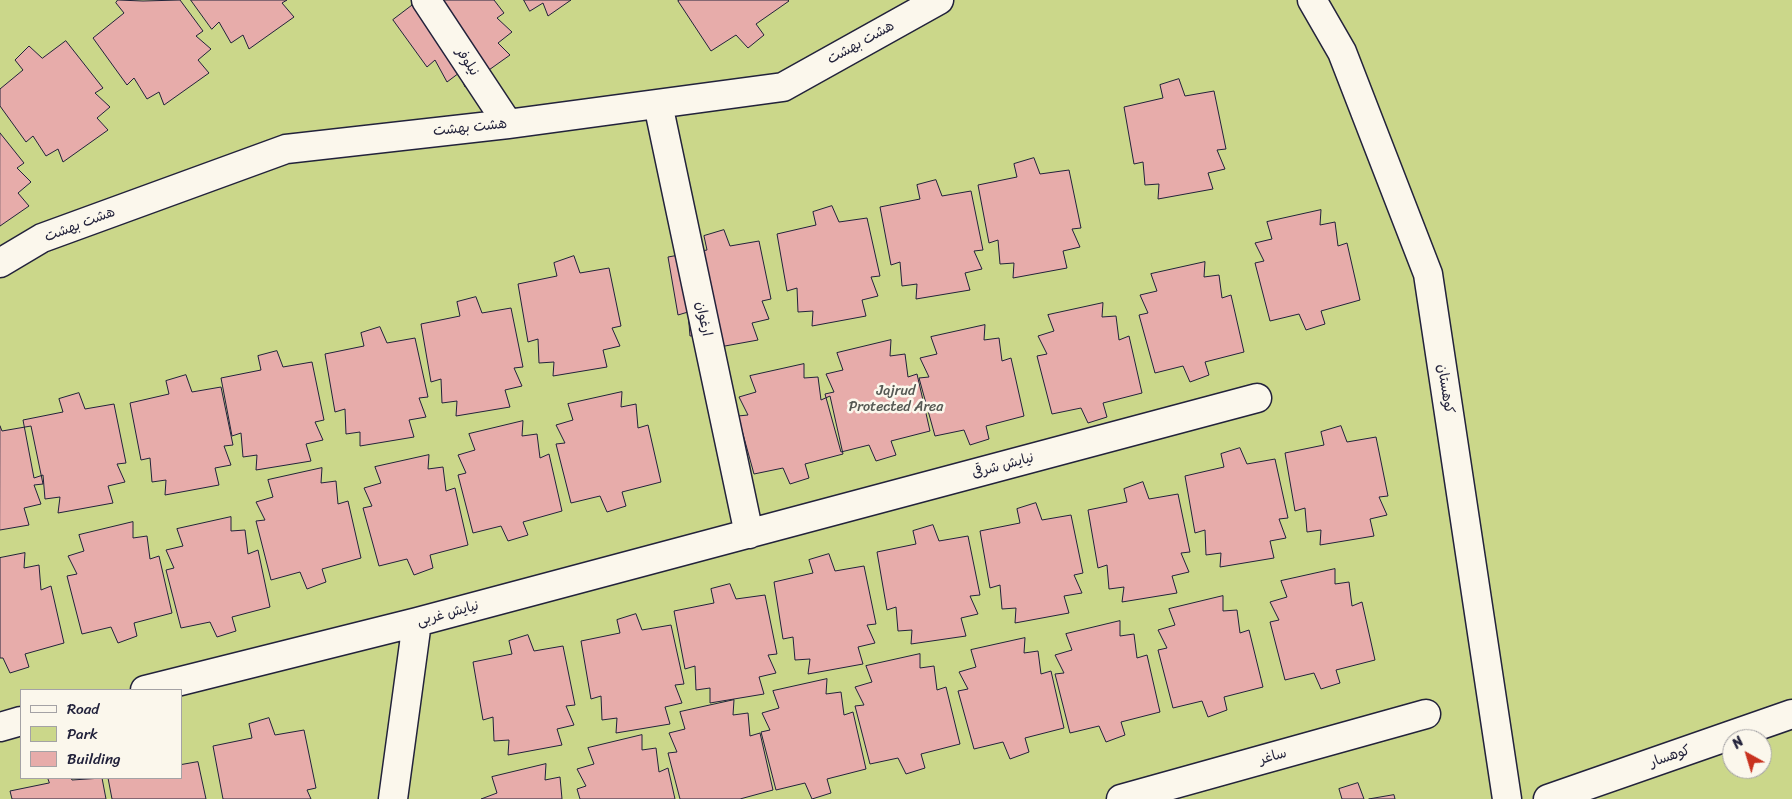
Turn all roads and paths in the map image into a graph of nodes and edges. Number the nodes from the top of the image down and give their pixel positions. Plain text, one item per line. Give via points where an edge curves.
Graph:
1 (426, 0) edge
2 (939, 0) edge
3 (1312, 0) edge
4 (658, 104) junction
5 (508, 124) junction
6 (0, 264) edge
7 (1257, 398) dead end
8 (749, 534) junction
9 (417, 622) junction
10 (149, 689) edge
11 (1426, 714) dead end
12 (1792, 714) edge
13 (20, 721) edge
14 (0, 727) edge
15 (394, 799) edge
16 (1121, 799) edge
17 (1507, 799) edge
18 (1548, 799) edge

1 - 5 street, نیلوفر
2 - 4 street, هشت بهشت via 783,87
3 - 17 street, کوهستان via 1342,52 1428,274
4 - 5 street, هشت بهشت
4 - 8 street, ارغوان
5 - 6 street, هشت بهشت via 286,149 42,238
7 - 8 street, نیایش شرقی
8 - 9 street, نیایش غربی
9 - 10 street, نیایش غربی
9 - 15 street
11 - 16 street, ساغر
12 - 18 street, کوهسار
13 - 14 street

